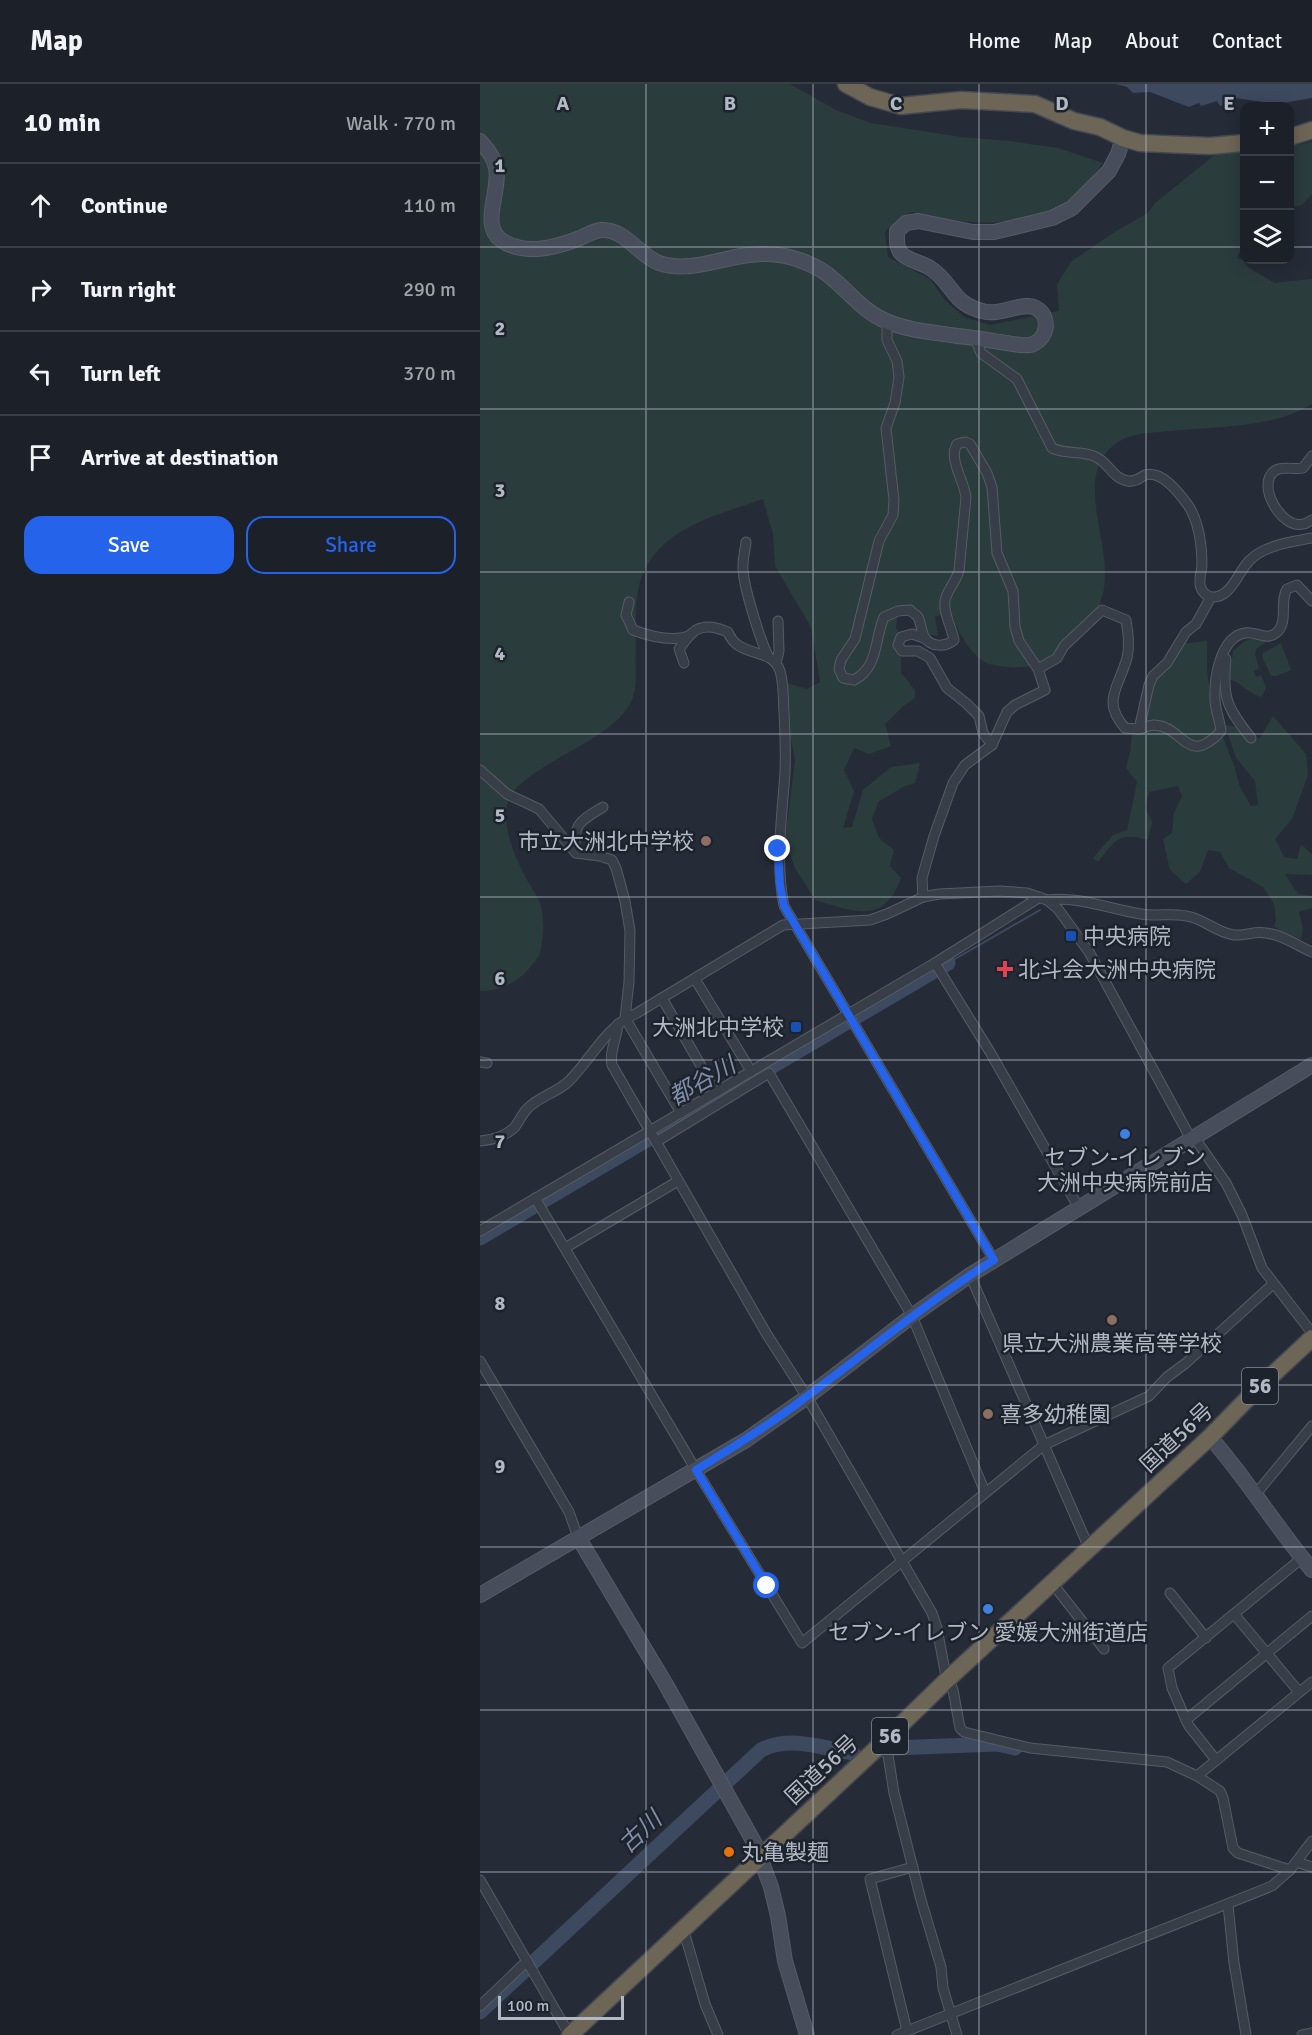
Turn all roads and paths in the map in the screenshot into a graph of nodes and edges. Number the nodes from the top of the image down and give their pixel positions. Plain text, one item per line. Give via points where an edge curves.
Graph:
1 (846, 84) edge
2 (1312, 130) edge
3 (1294, 136) edge
4 (1123, 138) junction
5 (480, 141) edge
6 (1240, 143) edge
7 (887, 321) junction
8 (975, 338) junction
9 (1312, 456) edge
10 (1312, 520) edge
11 (1312, 538) edge
12 (746, 542) dead end
13 (1211, 597) junction
14 (1312, 601) edge
15 (629, 602) dead end
16 (778, 621) dead end
17 (1241, 634) junction
18 (689, 636) junction
19 (924, 638) junction
20 (768, 656) junction
21 (684, 663) dead end
22 (776, 663) junction
23 (1038, 669) junction
24 (1139, 729) junction
25 (1251, 738) dead end
26 (992, 745) junction
27 (480, 770) edge
28 (603, 807) dead end
29 (576, 853) junction
30 (923, 897) junction
31 (1043, 899) junction
32 (795, 924) junction
33 (1312, 952) edge
34 (938, 967) junction
35 (695, 979) junction
36 (662, 998) junction
37 (850, 1018) junction
38 (621, 1021) junction
39 (1312, 1065) edge
40 (766, 1069) junction
41 (751, 1071) junction
42 (716, 1092) junction
43 (681, 1113) junction
44 (653, 1136) junction
45 (1192, 1138) junction
46 (480, 1141) edge
47 (678, 1181) junction
48 (538, 1202) junction
49 (1079, 1208) junction
50 (480, 1231) edge
51 (565, 1248) junction
52 (994, 1260) junction
53 (970, 1275) junction
54 (1273, 1284) junction
55 (912, 1316) junction
56 (1312, 1333) edge
57 (1312, 1338) edge
58 (480, 1361) edge
59 (807, 1397) junction
60 (1312, 1426) edge
61 (1210, 1437) junction
62 (1044, 1445) junction
63 (696, 1470) junction
64 (985, 1492) junction
65 (1255, 1495) junction
66 (578, 1538) junction
67 (1089, 1548) junction
68 (1302, 1558) junction
69 (902, 1560) junction
70 (1312, 1570) edge
71 (1052, 1583) junction
72 (1170, 1593) dead end
73 (480, 1595) edge
74 (1234, 1614) junction
75 (1312, 1616) edge
76 (1206, 1638) junction
77 (1104, 1649) dead end
78 (1266, 1654) junction
79 (949, 1678) junction
80 (1312, 1682) edge
81 (1299, 1692) junction
82 (1186, 1720) junction
83 (878, 1747) junction
84 (1216, 1760) junction
85 (1197, 1776) junction
86 (1312, 1841) edge
87 (760, 1857) junction
88 (1293, 1866) junction
89 (913, 1867) junction
90 (1312, 1867) edge
91 (480, 1880) edge
92 (1228, 1905) junction
93 (683, 1928) junction
94 (530, 1966) junction
95 (480, 2006) edge
96 (950, 2013) junction
97 (907, 2031) junction
98 (1312, 2033) edge
99 (571, 2034) edge
100 (718, 2035) edge
101 (807, 2035) edge
102 (897, 2035) edge
103 (957, 2035) edge
104 (1246, 2035) edge
105 (1302, 2035) edge

1 - 4 highway via 870,97 901,106 961,100 1035,104
2 - 3 highway
4 - 6 highway via 1140,143 1198,146
4 - 8 street via 1109,171 1072,208 1052,219 994,232 973,232 918,221 906,223 897,231 900,253 940,275 960,302 988,313 1026,306 1036,308 1044,316 1047,328 1042,339 1032,345
5 - 7 street via 496,167 492,230 512,246 555,246 603,230 627,238 647,257 674,266 765,253 784,256 831,277 869,312
7 - 8 street via 911,330
7 - 19 street via 887,340 897,361 899,377 886,428 893,515 879,541 855,639 839,669 843,678 854,680 864,675 873,662 884,617 898,611 910,610 918,618
8 - 13 street via 981,353 1017,379 1052,448 1098,458 1116,476 1128,481 1157,475 1183,498 1192,512 1200,540 1201,588
9 - 10 street via 1303,468 1279,468 1268,480 1272,504 1281,516 1303,525
11 - 13 street via 1288,542 1256,555 1231,587
12 - 20 street via 742,567 746,588
13 - 24 street via 1202,616 1153,676
14 - 17 street via 1298,585 1287,590 1282,624 1276,633
15 - 18 street via 626,615 633,630 666,638
16 - 22 street
17 - 24 street via 1221,655 1215,698 1221,731 1213,740 1203,746 1190,745 1167,729 1154,725
17 - 25 street via 1226,657 1225,690 1229,710
18 - 20 street via 698,629 714,626 728,632 740,648
18 - 21 street via 679,649
19 - 23 street via 938,646 954,640 944,606 959,572 966,497 953,451 957,444 965,442 987,473 993,496 997,553 1013,591 1015,627 1019,641
19 - 26 street via 912,634 901,637 898,645 902,651 918,651 930,658 947,688 979,716 983,733
20 - 22 street
22 - 32 street via 782,684 785,741 778,849 780,885 784,906
23 - 24 street via 1057,658 1064,646 1102,610 1126,620 1127,657 1112,711 1125,728
23 - 26 street via 1045,690 1007,712
26 - 30 street via 965,765 953,783 922,878
27 - 29 street via 507,794 539,809
28 - 29 street via 579,821 573,836
29 - 38 street via 612,860 616,868 630,931 629,982
30 - 31 street via 1000,891
30 - 32 street via 870,920
31 - 33 street via 1096,903 1142,914 1179,914 1233,935 1265,932
31 - 34 street
31 - 45 street via 1058,909 1089,952
32 - 35 street via 783,925
32 - 37 street
34 - 37 street
34 - 49 street
35 - 36 street
35 - 41 street
36 - 38 street
36 - 42 street
37 - 40 street
37 - 52 street
38 - 43 street
38 - 44 street via 610,1059
38 - 46 street via 570,1080 532,1104 514,1127 501,1136
39 - 45 street
40 - 41 street
40 - 44 street
40 - 55 street
41 - 42 street
42 - 43 street
43 - 44 street
44 - 47 street
44 - 48 street
45 - 49 street
45 - 54 street via 1226,1183 1262,1268
47 - 51 street
47 - 59 street
48 - 50 street
48 - 51 street
49 - 52 street
51 - 63 street
52 - 53 street
53 - 55 street
53 - 62 street
54 - 56 street
54 - 62 street via 1149,1396
55 - 59 street
55 - 64 street
57 - 61 highway, 国道56号 / 56
58 - 66 street via 570,1512
59 - 63 street
59 - 69 street
60 - 65 street
61 - 65 street
61 - 67 highway, 国道56号 / 56
62 - 64 street
62 - 67 street
63 - 66 street
63 - 69 street via 802,1643
64 - 69 street
65 - 68 street
66 - 73 street
66 - 87 street via 665,1683
67 - 71 highway, 国道56号 / 56
68 - 70 street
68 - 74 street
69 - 79 street via 932,1613
71 - 77 street
71 - 79 highway, 国道56号 / 56
72 - 76 street
74 - 76 street
74 - 78 street
75 - 78 street
76 - 82 street via 1168,1668
78 - 81 street
78 - 82 street
79 - 83 highway, 国道56号 / 56
79 - 85 street via 964,1732 1030,1748 1167,1762
80 - 81 street
81 - 84 street
82 - 84 street
83 - 87 highway, 国道56号 / 56
83 - 89 street via 888,1755 891,1784
84 - 85 street
85 - 88 street via 1220,1791 1233,1848 1238,1853
86 - 88 street
87 - 93 highway, 国道56号 / 56
87 - 101 street
88 - 90 street
88 - 92 street via 1272,1887
89 - 96 street
89 - 97 street via 870,1879
91 - 94 street
92 - 96 street
92 - 104 street
93 - 99 highway, 国道56号 / 56
93 - 100 street
94 - 95 street
94 - 99 street
96 - 97 street
96 - 103 street
97 - 102 street
98 - 105 street

